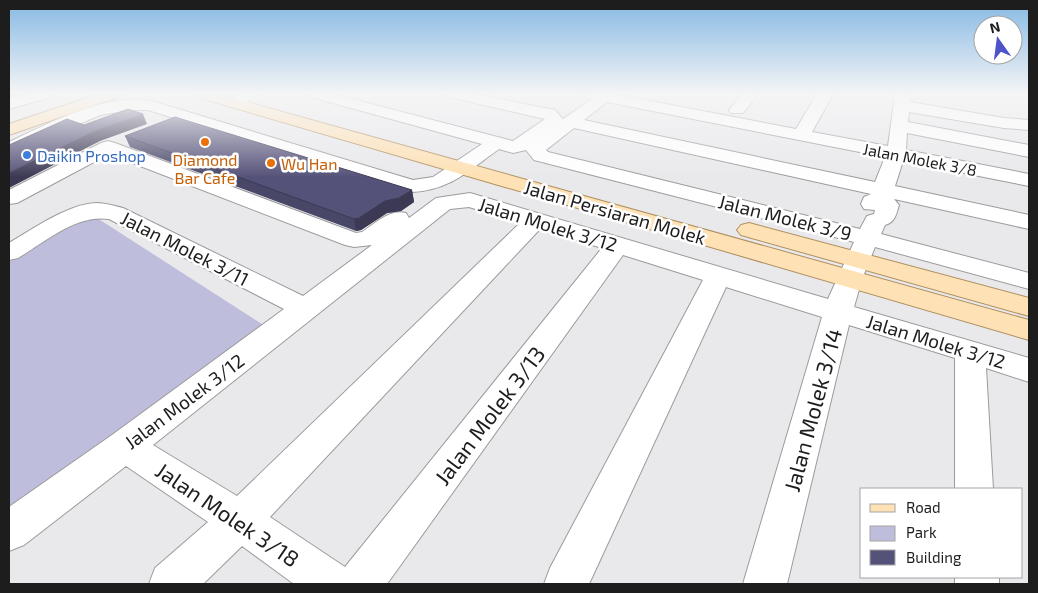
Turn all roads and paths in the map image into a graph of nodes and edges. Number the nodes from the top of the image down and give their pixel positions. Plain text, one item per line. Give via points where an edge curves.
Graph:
1 (29, 122) edge
2 (72, 122) edge
3 (174, 122) edge
4 (201, 122) edge
5 (327, 122) edge
6 (418, 122) edge
7 (552, 122) edge
8 (571, 122) joint
9 (732, 122) edge
10 (809, 122) edge
11 (900, 122) edge
12 (1002, 122) edge
13 (1029, 124) edge
14 (900, 126) junction
15 (160, 127) edge
16 (9, 130) edge
17 (801, 136) junction
18 (134, 137) edge
19 (504, 145) junction
20 (108, 147) junction
21 (9, 149) edge
22 (1029, 150) edge
23 (896, 154) junction
24 (467, 163) junction
25 (1029, 180) edge
26 (423, 185) junction
27 (881, 194) junction
28 (9, 198) edge
29 (536, 220) junction
30 (1029, 222) edge
31 (618, 245) junction
32 (862, 249) junction
33 (9, 253) edge
34 (719, 275) junction
35 (1029, 281) edge
36 (1029, 307) edge
37 (306, 309) junction
38 (838, 312) junction
39 (1029, 330) edge
40 (970, 352) junction
41 (1029, 370) edge
42 (125, 446) junction
43 (974, 488) edge
44 (240, 520) junction
45 (9, 531) edge
46 (171, 584) edge
47 (331, 584) edge
48 (360, 584) edge
49 (566, 584) edge
50 (765, 584) edge

1 - 16 main road
2 - 21 street
3 - 15 street
4 - 26 street via 412,186
5 - 24 main road, Jalan Persiaran Molek
6 - 19 street
7 - 19 street via 521,146
8 - 27 street
8 - 32 street, Jalan Molek 3/9 via 535,149 540,156
9 - 17 street, Jalan Molek 3/8
10 - 17 street
11 - 14 street
12 - 13 street
14 - 22 street
14 - 23 street
17 - 23 street, Jalan Molek 3/8
18 - 20 street
19 - 24 street
20 - 26 street via 354,240 368,239 395,221 422,197
20 - 28 street
23 - 25 street, Jalan Molek 3/8
23 - 27 street
24 - 26 street via 440,181
24 - 32 main road, Jalan Persiaran Molek
27 - 30 street
27 - 32 street, Jalan Molek 3/14 via 888,205 884,218
29 - 31 street, Jalan Molek 3/12
29 - 37 street, Jalan Molek 3/12 via 470,200 444,204
29 - 44 street
31 - 34 street, Jalan Molek 3/12
31 - 48 street, Jalan Molek 3/13
32 - 35 street, Jalan Molek 3/9
32 - 36 main road, Jalan Persiaran Molek
32 - 38 street, Jalan Molek 3/14
32 - 39 main road, Jalan Persiaran Molek
33 - 37 street, Jalan Molek 3/11 via 68,218 96,210 115,213
34 - 38 street, Jalan Molek 3/12
34 - 49 street
37 - 42 street, Jalan Molek 3/12
38 - 40 street, Jalan Molek 3/12
38 - 50 street, Jalan Molek 3/14
40 - 41 street, Jalan Molek 3/12
40 - 43 street
42 - 44 street, Jalan Molek 3/18
42 - 45 street, Jalan Molek 3/12
44 - 46 street
44 - 47 street, Jalan Molek 3/18

